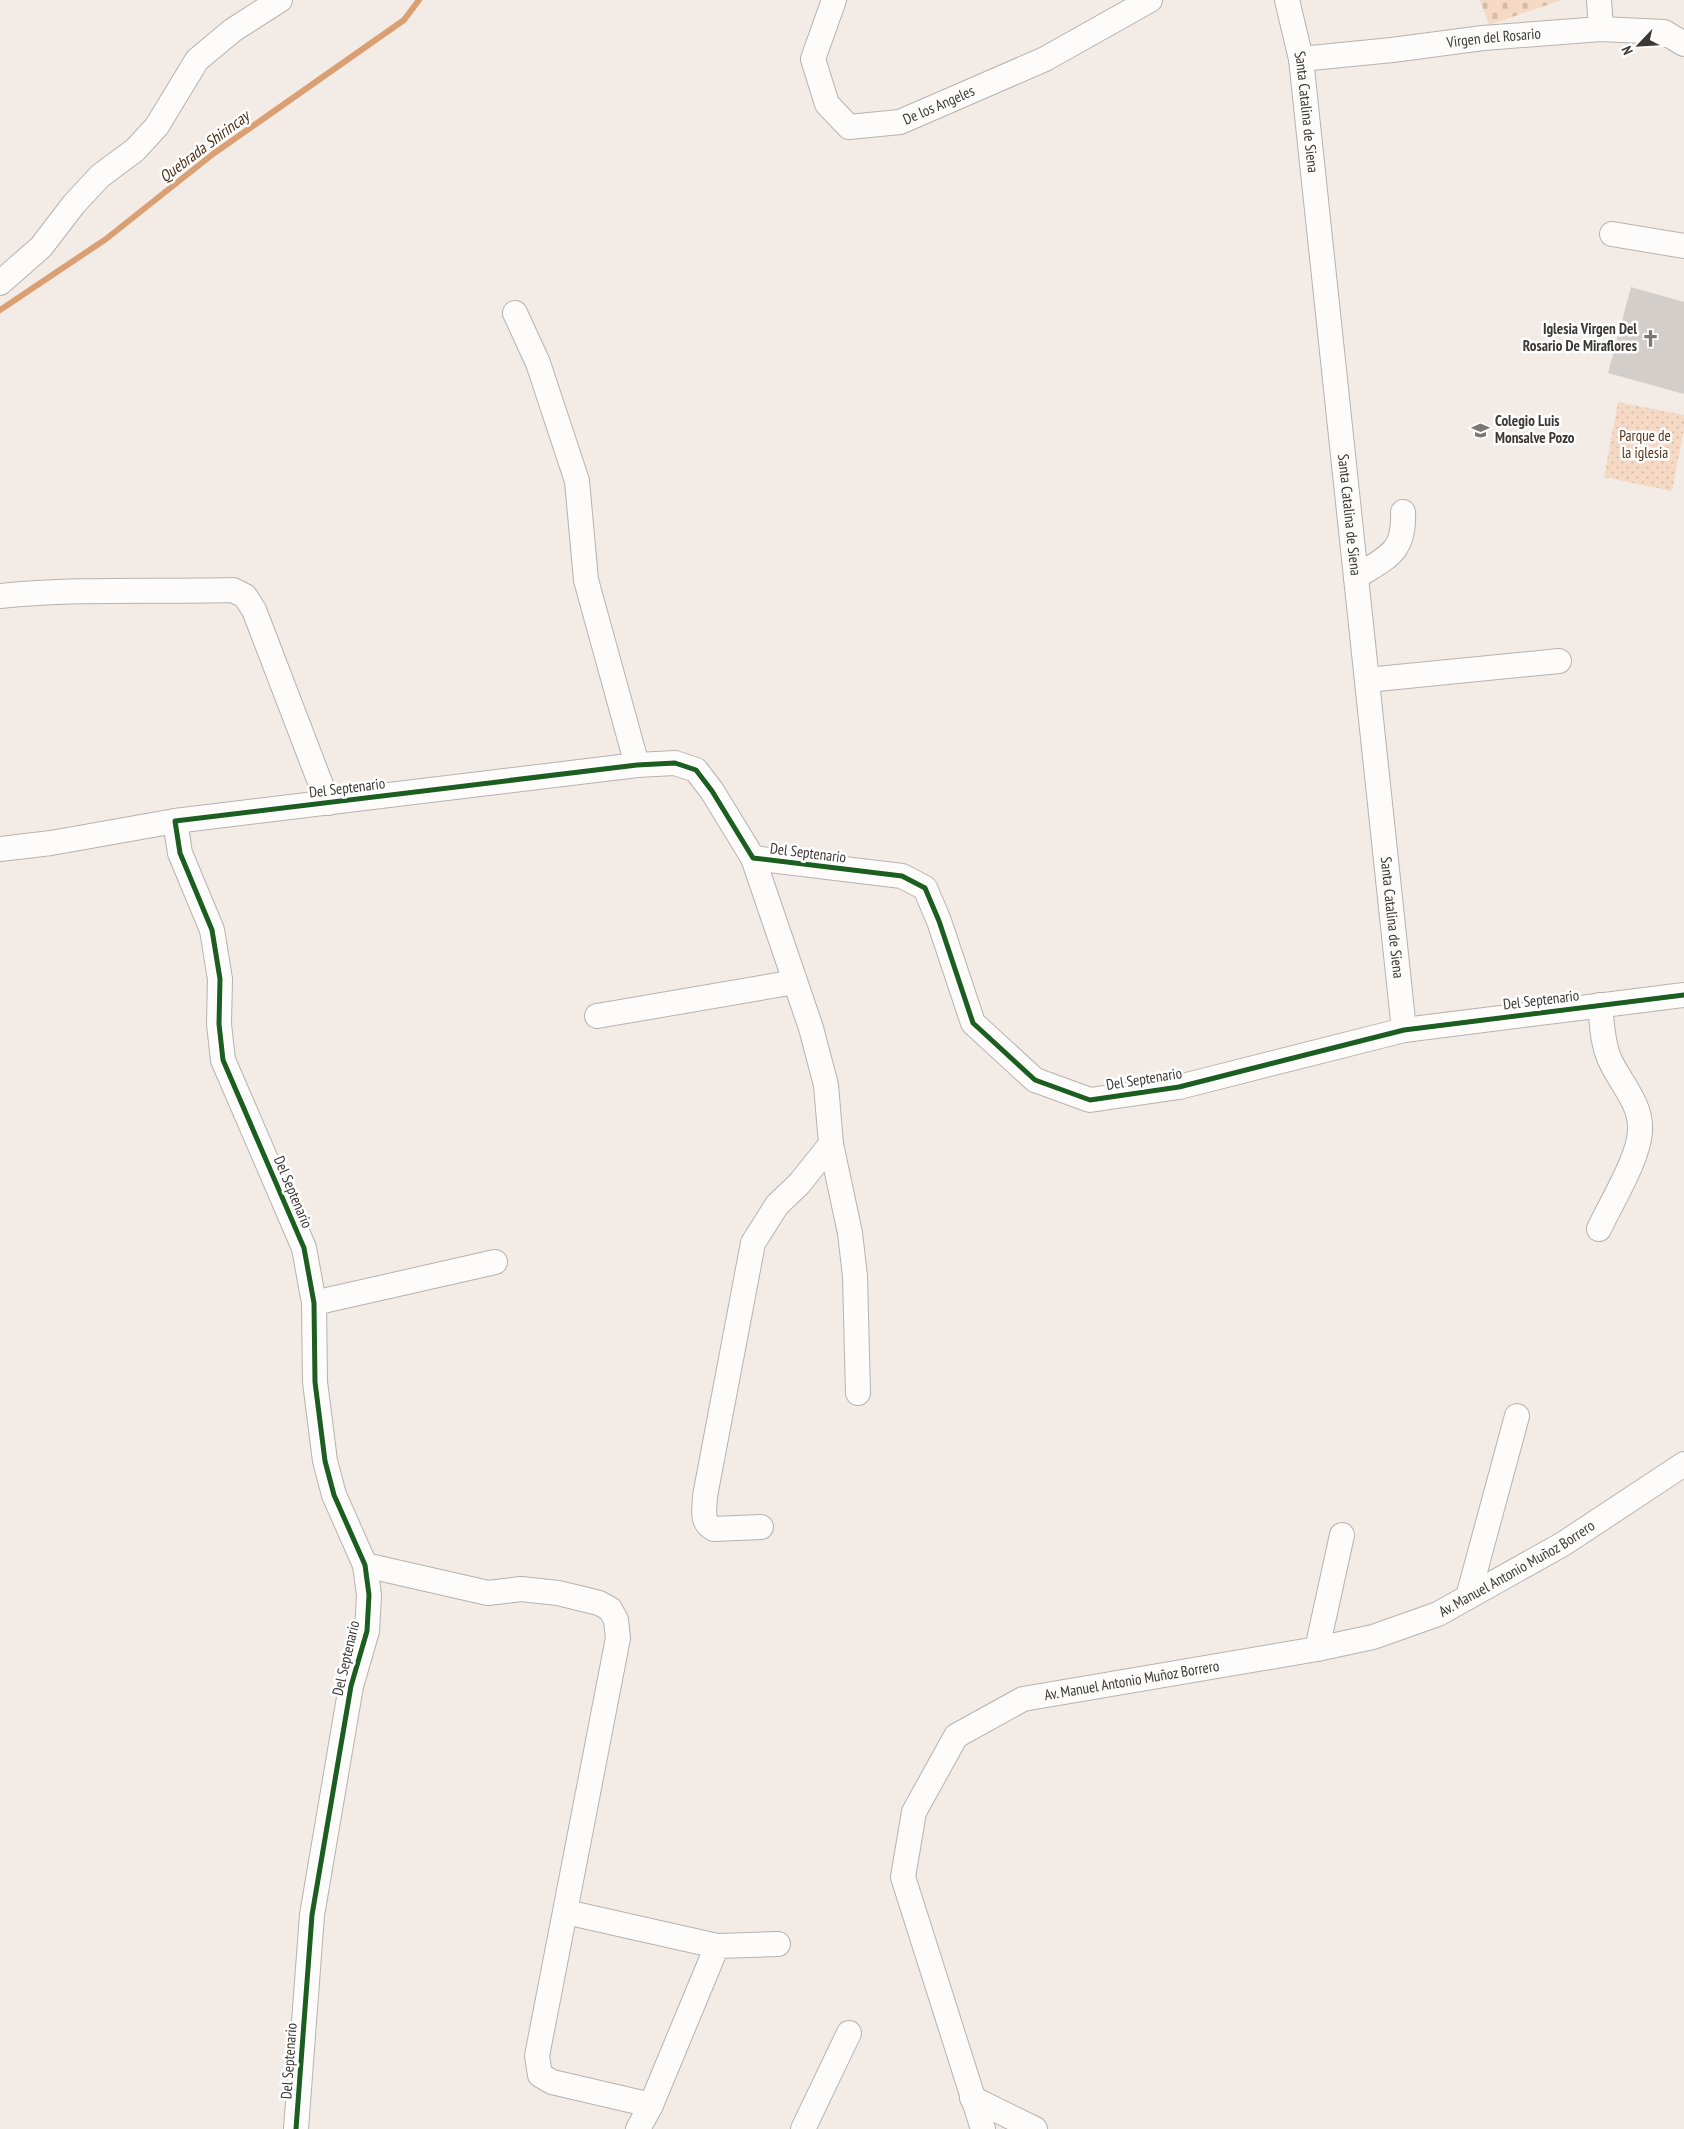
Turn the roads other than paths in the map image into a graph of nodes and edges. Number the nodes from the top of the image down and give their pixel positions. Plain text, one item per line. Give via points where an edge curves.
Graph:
1 (280, 0) edge
2 (834, 0) edge
3 (1150, 0) edge
4 (1287, 0) edge
5 (1599, 0) edge
6 (1601, 29) junction
7 (1684, 44) edge
8 (1301, 59) junction
9 (1612, 234) dead end
10 (1684, 246) edge
11 (0, 283) edge
12 (515, 313) dead end
13 (1404, 512) dead end
14 (1356, 577) junction
15 (0, 596) edge
16 (1559, 661) dead end
17 (1368, 680) junction
18 (637, 765) junction
19 (328, 803) junction
20 (175, 821) junction
21 (0, 849) edge
22 (753, 858) junction
23 (795, 982) junction
24 (1684, 995) edge
25 (1600, 1005) junction
26 (597, 1016) dead end
27 (1404, 1030) junction
28 (831, 1144) junction
29 (1599, 1229) dead end
30 (495, 1262) dead end
31 (314, 1303) junction
32 (858, 1393) dead end
33 (1517, 1416) dead end
34 (1684, 1464) edge
35 (761, 1527) dead end
36 (1342, 1535) dead end
37 (365, 1565) junction
38 (1468, 1597) junction
39 (1317, 1649) junction
40 (566, 1912) junction
41 (778, 1944) dead end
42 (717, 1946) junction
43 (849, 2033) dead end
44 (972, 2098) junction
45 (651, 2105) junction
46 (296, 2129) edge
47 (638, 2129) edge
48 (803, 2129) edge
49 (983, 2129) edge
50 (1035, 2129) edge

1 - 11 street via 233,30 197,60 157,126 135,150 100,176 41,247
2 - 3 street, De los Angeles via 813,60 827,104 849,127 900,122 1045,59
4 - 8 street, Santa Catalina de Siena
5 - 6 street
6 - 7 street, Virgen del Rosario via 1664,32
6 - 8 street, Virgen del Rosario via 1483,38
8 - 14 street, Santa Catalina de Siena
9 - 10 street
12 - 18 street via 538,363 576,481 586,580
13 - 14 street via 1404,525 1396,550
14 - 17 street, Santa Catalina de Siena
15 - 19 street via 54,590 233,590 245,596 254,610
16 - 17 street
17 - 27 street, Santa Catalina de Siena
18 - 19 street, Del Septenario
18 - 22 street, Del Septenario via 675,763 696,770
19 - 20 street, Del Septenario
20 - 21 street
20 - 31 street, Del Septenario via 180,852 212,930 220,979 223,1060 304,1248
22 - 23 street
22 - 27 street, Del Septenario via 902,876 925,888 973,1023 1035,1080 1090,1100 1179,1087
23 - 26 street
23 - 28 street via 826,1085
24 - 25 street, Del Septenario
25 - 27 street, Del Septenario
25 - 29 street via 1609,1058 1638,1112 1640,1131 1631,1163
28 - 32 street via 850,1233 855,1276
28 - 35 street via 800,1184 777,1205 753,1243 705,1496 704,1520 707,1526 714,1529
30 - 31 street
31 - 37 street, Del Septenario via 316,1382 325,1461 334,1495
33 - 38 street
34 - 38 street, Av. Manuel Antonio Muñoz Borrero via 1563,1544
36 - 39 street
37 - 40 street via 488,1594 521,1589 558,1593 610,1609 616,1620 618,1638
37 - 46 street, Del Septenario via 369,1595 367,1632 351,1686 312,1915
38 - 39 street, Av. Manuel Antonio Muñoz Borrero via 1438,1614 1373,1637
39 - 44 street, Av. Manuel Antonio Muñoz Borrero via 1023,1698 956,1736 914,1812 903,1877
40 - 42 street
40 - 45 street via 537,2056 540,2076 552,2082
41 - 42 street
42 - 45 street
43 - 48 street
44 - 49 street, Av. Manuel Antonio Muñoz Borrero
44 - 50 street
45 - 47 street

